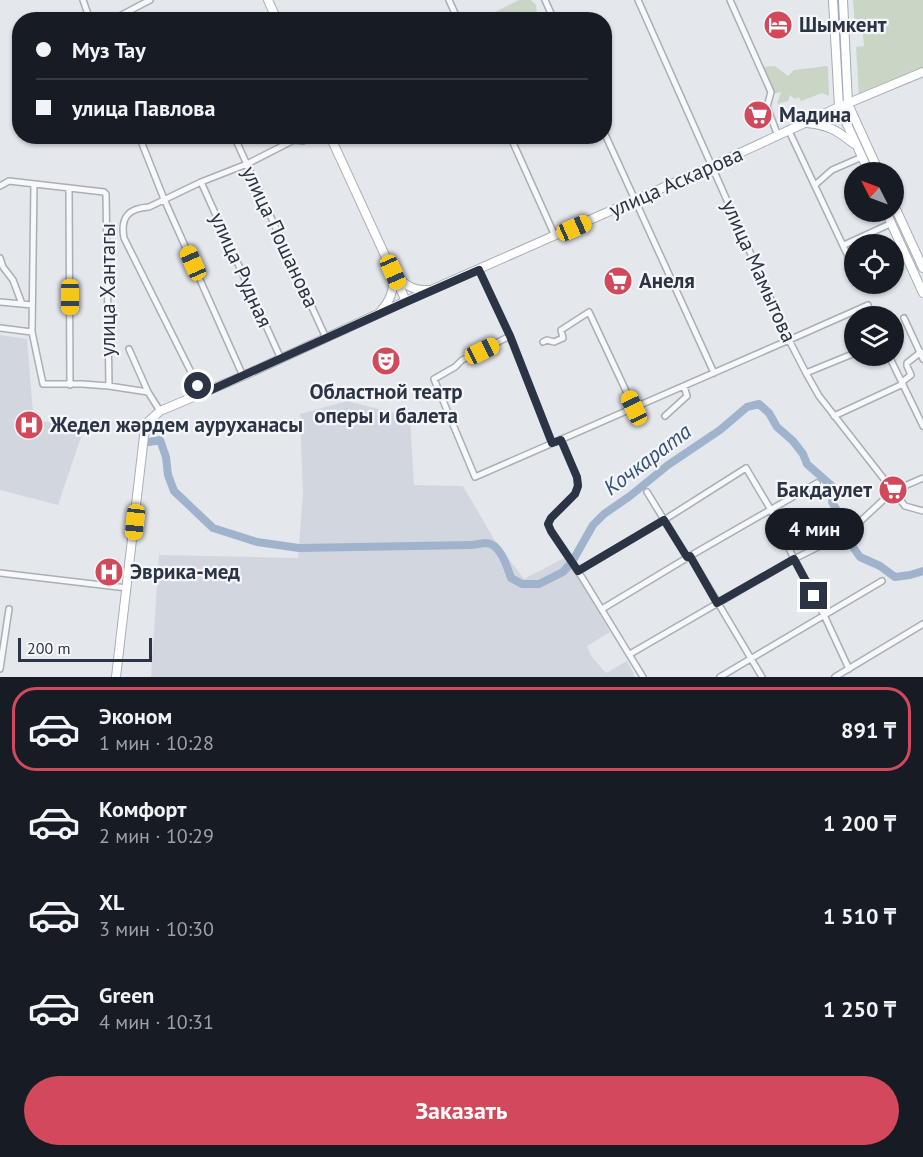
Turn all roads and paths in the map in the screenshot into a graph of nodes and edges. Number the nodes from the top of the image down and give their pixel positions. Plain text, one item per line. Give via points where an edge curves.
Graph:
1 (150, 0) edge
2 (638, 0) edge
3 (730, 0) edge
4 (833, 0) edge
5 (843, 0) edge
6 (127, 12) edge
7 (923, 72) edge
8 (843, 105) junction
9 (806, 123) junction
10 (789, 131) junction
11 (778, 136) junction
12 (141, 144) edge
13 (238, 144) edge
14 (286, 144) edge
15 (334, 144) edge
16 (514, 144) edge
17 (610, 144) edge
18 (857, 146) junction
19 (862, 157) junction
20 (864, 162) edge
21 (874, 162) edge
22 (247, 164) junction
23 (712, 166) junction
24 (201, 182) junction
25 (34, 184) junction
26 (815, 185) junction
27 (0, 186) edge
28 (69, 188) junction
29 (164, 200) junction
30 (636, 200) junction
31 (901, 222) edge
32 (892, 223) joint
33 (868, 234) edge
34 (555, 236) junction
35 (844, 245) edge
36 (0, 258) edge
37 (479, 270) junction
38 (920, 271) edge
39 (393, 272) junction
40 (922, 288) edge
41 (434, 289) junction
42 (0, 302) edge
43 (406, 302) junction
44 (22, 304) junction
45 (32, 305) junction
46 (868, 305) dead end
47 (377, 315) junction
48 (904, 318) dead end
49 (0, 328) edge
50 (32, 332) junction
51 (510, 336) junction
52 (326, 338) junction
53 (789, 340) junction
54 (543, 342) dead end
55 (129, 349) dead end
56 (922, 355) edge
57 (844, 357) edge
58 (281, 358) junction
59 (894, 366) edge
60 (714, 373) junction
61 (806, 373) junction
62 (243, 375) junction
63 (902, 383) junction
64 (70, 385) junction
65 (109, 386) junction
66 (684, 386) junction
67 (148, 392) junction
68 (202, 394) junction
69 (634, 408) junction
70 (160, 411) junction
71 (665, 416) dead end
72 (834, 416) junction
73 (923, 426) edge
74 (561, 440) junction
75 (552, 443) junction
76 (923, 478) edge
77 (817, 483) dead end
78 (893, 491) junction
79 (647, 492) dead end
80 (771, 510) junction
81 (923, 511) edge
82 (664, 520) junction
83 (851, 530) dead end
84 (840, 536) dead end
85 (688, 556) junction
86 (794, 559) junction
87 (578, 571) junction
88 (0, 573) edge
89 (882, 581) dead end
90 (127, 588) junction
91 (717, 603) junction
92 (9, 609) dead end
93 (602, 609) junction
94 (824, 615) junction
95 (923, 624) edge
96 (630, 654) junction
97 (751, 659) junction
98 (0, 669) edge
99 (849, 669) junction
100 (116, 677) edge
101 (643, 677) edge
102 (720, 677) edge
103 (762, 677) edge
104 (835, 677) edge

1 - 6 street
2 - 23 street, улица Мамытова
3 - 11 street via 771,92 767,107
4 - 8 main road
5 - 8 main road
7 - 8 main road, улица Аскарова
8 - 9 main road, улица Аскарова
8 - 18 main road
8 - 21 main road
9 - 10 main road, улица Аскарова
9 - 18 main road via 832,128
10 - 11 main road, улица Аскарова
10 - 26 street
11 - 23 main road, улица Аскарова
12 - 29 street
13 - 22 street, улица Пошанова
14 - 22 street
15 - 39 main road
16 - 34 street
17 - 30 street
18 - 19 main road
19 - 20 main road
19 - 26 street via 832,170
22 - 24 street
22 - 52 street, улица Пошанова
23 - 30 main road, улица Аскарова
23 - 53 street, улица Мамытова
24 - 29 street
24 - 58 street, улица Рудная
25 - 27 street via 9,181
25 - 28 street
25 - 45 street
26 - 35 street
28 - 64 street
28 - 65 street, улица Хантагы via 106,194
29 - 62 street
29 - 68 street via 132,210 127,215 124,238
30 - 34 main road, улица Аскарова
30 - 60 street
31 - 38 main road
32 - 33 street
32 - 38 main road
34 - 37 main road, улица Аскарова
36 - 44 street
37 - 41 main road, улица Аскарова
37 - 51 street
38 - 40 main road
39 - 41 main road via 416,290
39 - 43 main road
39 - 47 main road via 392,293
41 - 43 main road, улица Аскарова
42 - 44 street
43 - 47 main road, улица Аскарова
44 - 45 street
45 - 50 street
46 - 53 street
47 - 52 main road, улица Аскарова
48 - 56 street
49 - 50 street
50 - 64 street via 43,384
51 - 75 street
51 - 75 street via 462,360 434,380 475,477
52 - 58 main road, улица Аскарова
53 - 60 street
53 - 61 street, улица Мамытова
54 - 69 street via 563,338 561,330 589,312
55 - 67 street
56 - 63 street via 907,363 911,375
57 - 61 street
58 - 62 main road, улица Аскарова
59 - 63 street
60 - 66 street
61 - 72 street, улица Мамытова
62 - 68 main road, улица Аскарова
63 - 72 street
63 - 73 street
64 - 65 street
65 - 67 street
66 - 69 street
66 - 71 street via 687,396
67 - 70 street
68 - 70 main road, улица Аскарова
69 - 74 street
70 - 90 main road via 148,422 144,436
72 - 78 street, улица Мамытова
74 - 75 street
74 - 87 street via 578,486 548,524
76 - 78 street
77 - 80 street
78 - 81 street, улица Мамытова via 905,507
78 - 83 street
79 - 82 street
80 - 82 street via 746,468
80 - 85 street
80 - 86 street
82 - 85 street
82 - 87 street
84 - 86 street
85 - 91 street
85 - 93 street
86 - 91 street
86 - 94 street
87 - 93 street
88 - 90 street
89 - 94 street
90 - 100 main road
91 - 96 street
91 - 97 street
92 - 98 street
93 - 96 street
94 - 97 street
94 - 99 street
95 - 99 street
96 - 101 street
97 - 102 street
97 - 103 street
99 - 104 street

